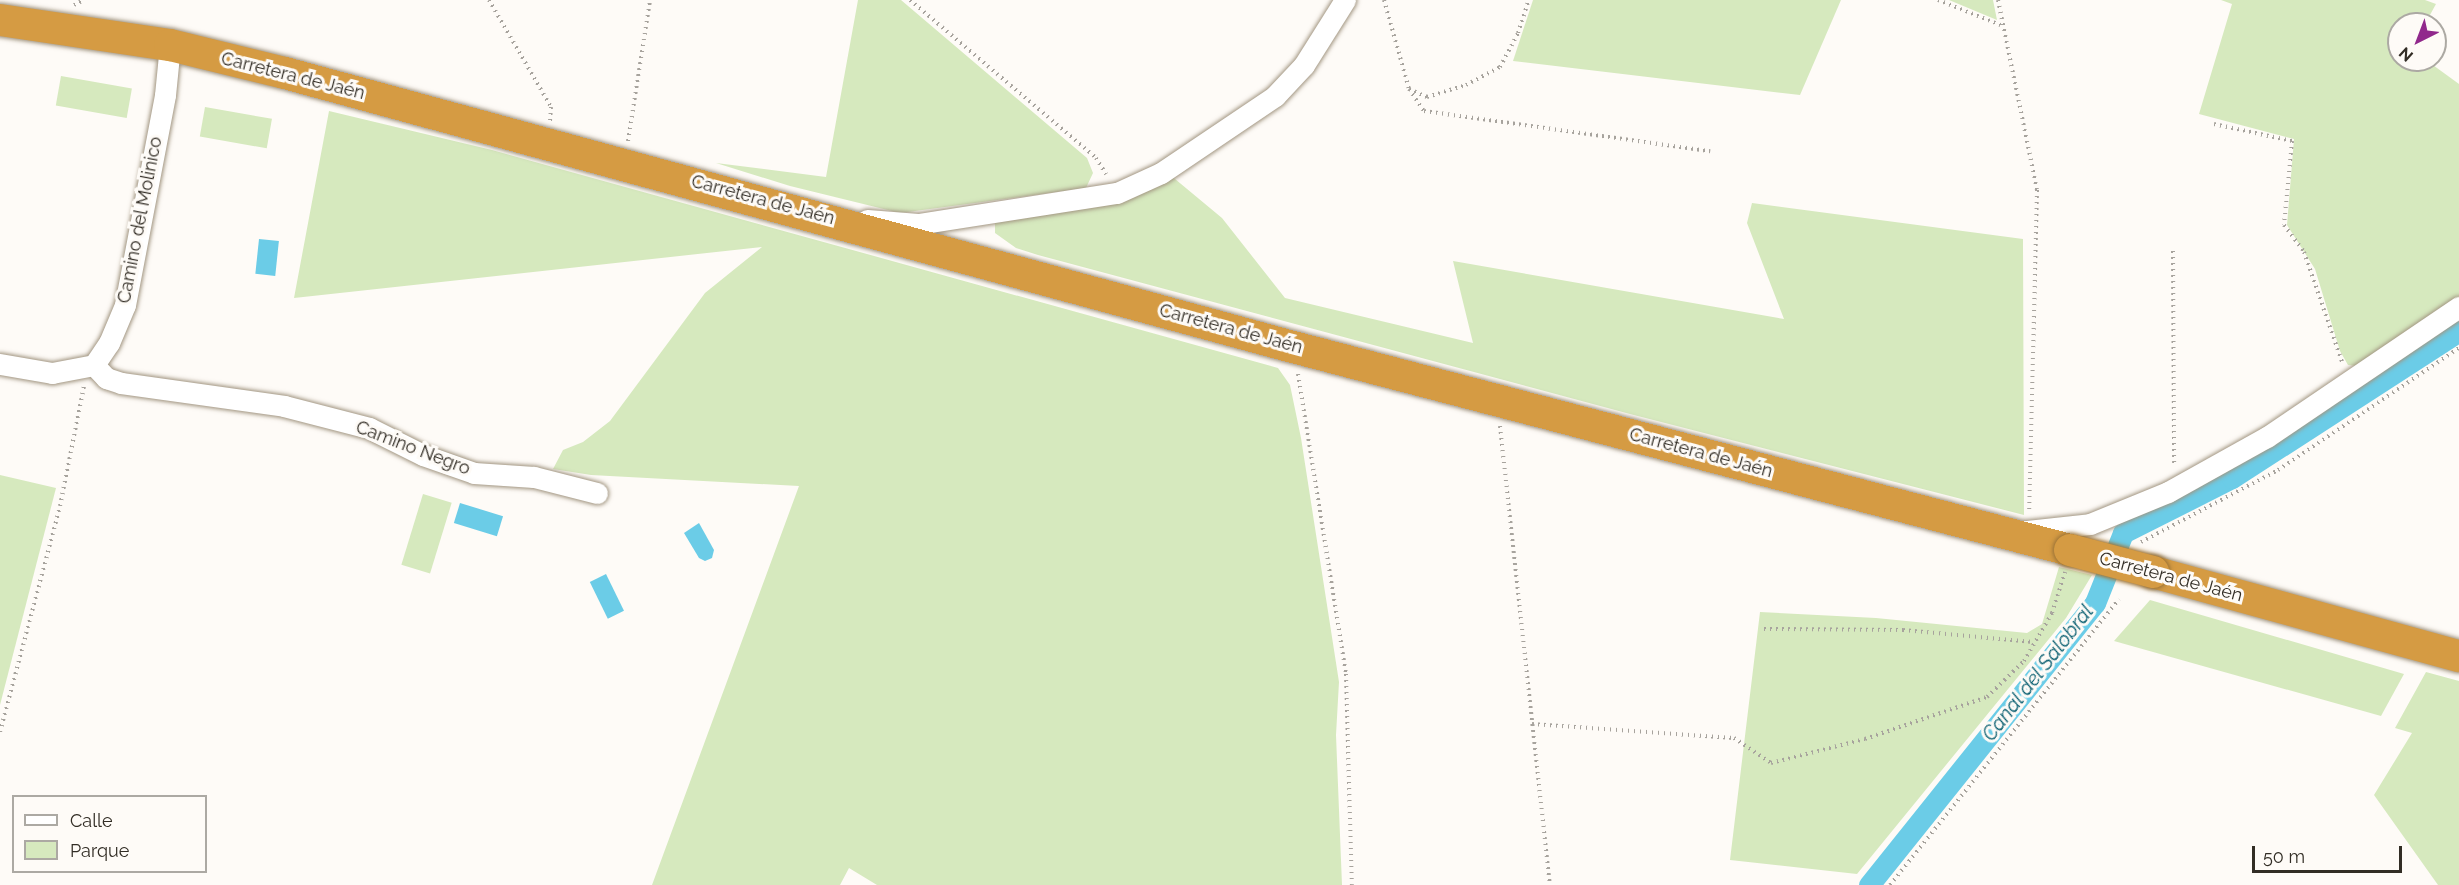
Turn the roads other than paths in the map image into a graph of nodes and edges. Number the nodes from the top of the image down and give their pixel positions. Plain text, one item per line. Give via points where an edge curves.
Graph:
1 (1345, 0) edge
2 (0, 20) edge
3 (170, 45) junction
4 (830, 218) junction
5 (2459, 307) edge
6 (0, 364) edge
7 (94, 365) junction
8 (597, 493) dead end
9 (2020, 531) junction
10 (2459, 656) edge

1 - 4 street via 1304,64 1275,96 1161,173 1117,193 918,224
2 - 3 highway, Carretera de Jaén
3 - 4 highway, Carretera de Jaén
3 - 7 street, Camino del Molinico via 165,95 125,305
4 - 9 highway, Carretera de Jaén via 1293,347
5 - 9 street via 2267,437 2175,488 2090,524
6 - 7 street via 52,373
7 - 8 street, Camino Negro via 106,378 121,383 284,406 369,428 440,462 474,473 534,477
9 - 10 highway, Carretera de Jaén, bridge via 2070,550

